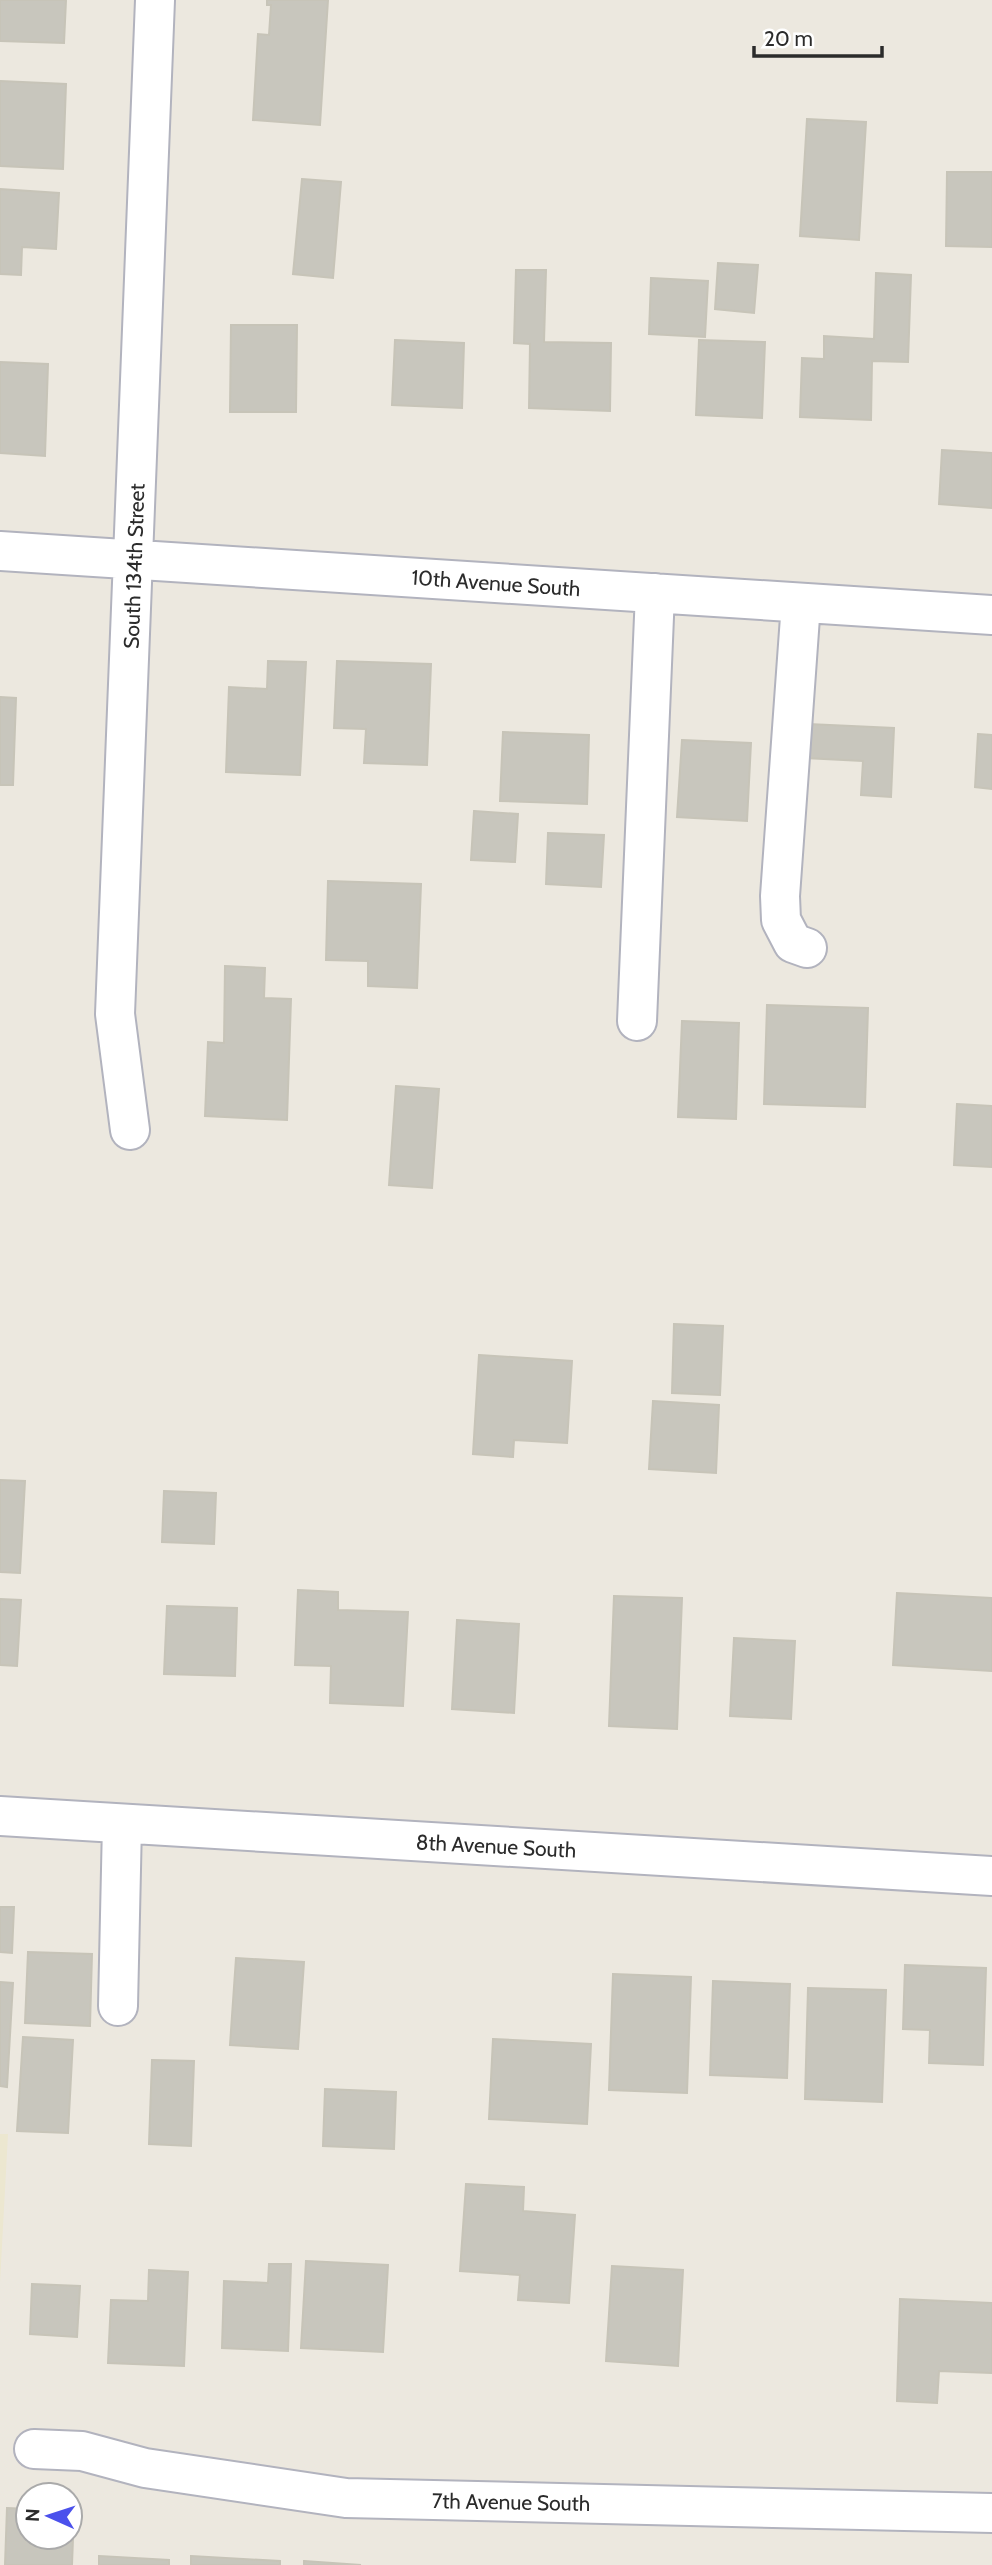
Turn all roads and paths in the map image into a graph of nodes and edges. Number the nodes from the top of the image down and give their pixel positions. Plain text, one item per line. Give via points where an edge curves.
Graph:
1 (155, 0) edge
2 (0, 551) edge
3 (134, 560) junction
4 (655, 593) junction
5 (801, 603) junction
6 (992, 615) edge
7 (807, 948) dead end
8 (637, 1021) dead end
9 (130, 1130) dead end
10 (0, 1816) edge
11 (122, 1824) junction
12 (992, 1876) edge
13 (118, 2006) dead end
14 (34, 2449) dead end
15 (992, 2514) edge

1 - 3 street, South 134th Street
2 - 3 street, 10th Avenue South
3 - 4 street, 10th Avenue South
3 - 9 street, South 134th Street via 115,1014
4 - 5 street, 10th Avenue South
4 - 8 street
5 - 6 street, 10th Avenue South
5 - 7 street via 780,896 781,920 793,943
10 - 11 street, 8th Avenue South
11 - 12 street, 8th Avenue South
11 - 13 street
14 - 15 street, 7th Avenue South via 82,2451 145,2468 346,2498

